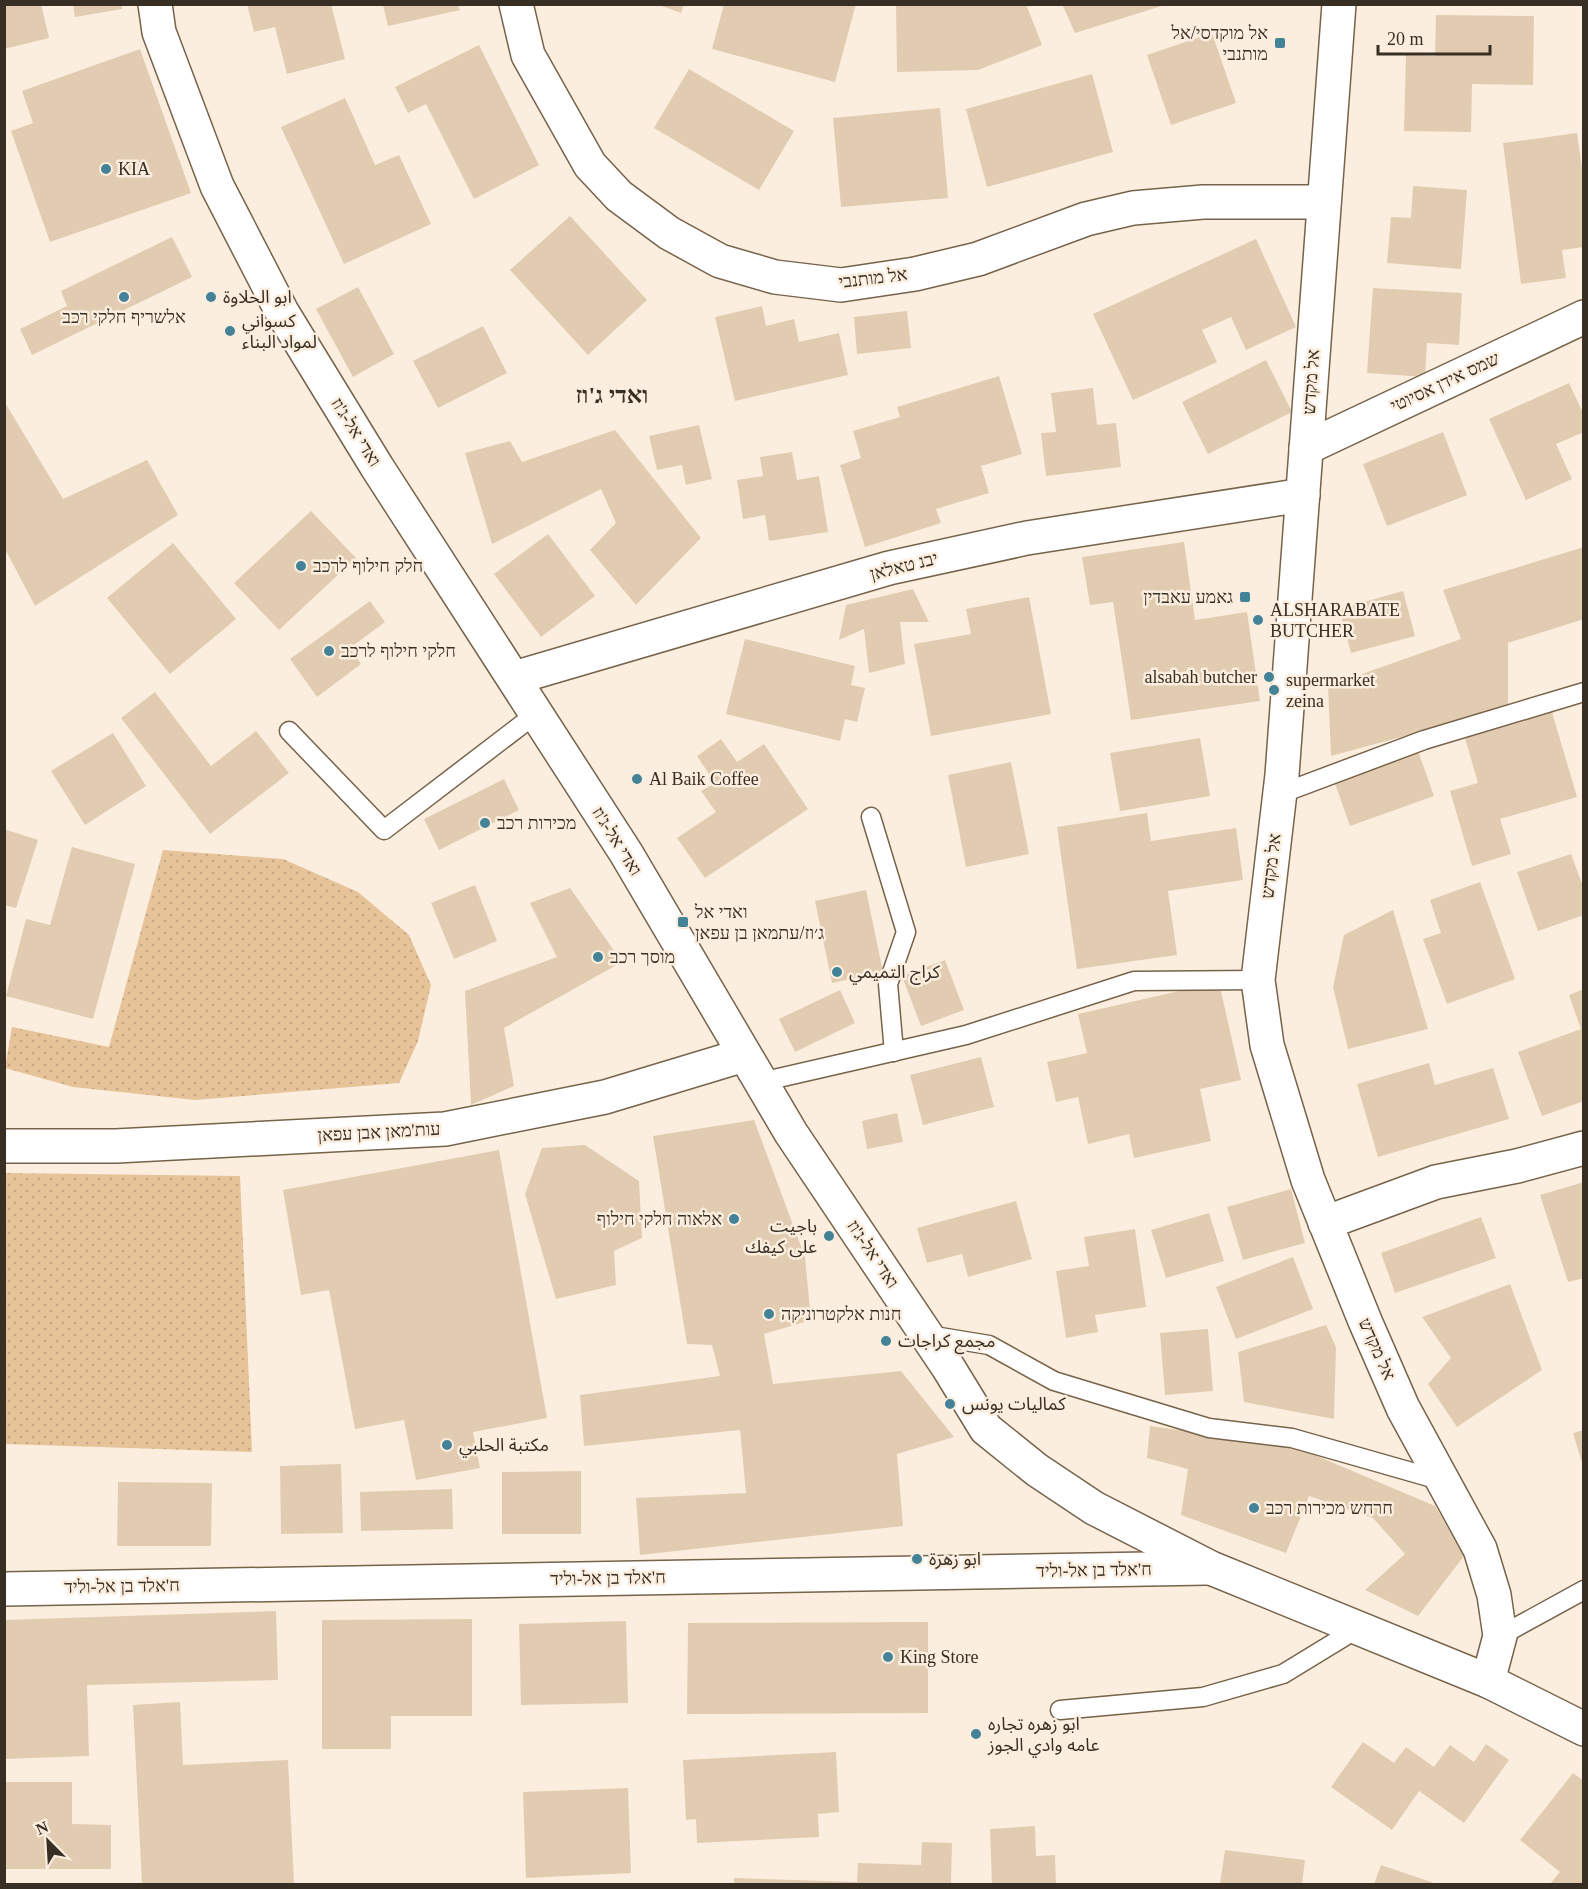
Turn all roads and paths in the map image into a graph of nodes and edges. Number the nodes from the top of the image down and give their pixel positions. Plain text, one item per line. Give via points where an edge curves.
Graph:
1 (155, 4) edge
2 (516, 4) edge
3 (1339, 4) edge
4 (1324, 202) junction
5 (1584, 316) edge
6 (1306, 448) junction
7 (1303, 495) junction
8 (514, 678) junction
9 (1584, 692) edge
10 (537, 713) junction
11 (289, 731) dead end
12 (1280, 794) junction
13 (871, 817) dead end
14 (1258, 980) junction
15 (894, 1052) junction
16 (753, 1068) junction
17 (4, 1146) edge
18 (1584, 1148) edge
19 (1325, 1223) junction
20 (927, 1335) junction
21 (1443, 1481) junction
22 (1211, 1568) junction
23 (4, 1588) edge
24 (1584, 1590) edge
25 (1360, 1627) junction
26 (1500, 1636) junction
27 (1488, 1681) junction
28 (1060, 1710) dead end
29 (1584, 1729) edge

1 - 8 street, ואדי אל-ג'וז via 159,32 217,186 282,312
2 - 4 street, אל מותנבי via 528,55 590,165 619,196 669,233 720,261 775,277 842,285 915,274 978,259 1086,219 1134,208 1203,202
3 - 4 street, אל מקדש
4 - 6 street, אל מקדש
5 - 6 street, שמס אידן אסיוטי
6 - 7 street, אל מקדש
7 - 8 street, יבנ טאלאן via 1027,538 889,568
7 - 12 street, אל מקדש
8 - 10 street, ואדי אל-ג'וז
9 - 12 lane via 1424,740
10 - 11 lane via 384,830
10 - 16 street, ואדי אל-ג'וז via 626,853
12 - 14 street, אל מקדש
13 - 15 lane via 906,933 888,984
14 - 15 lane via 1134,981 966,1035
14 - 19 street, אל מקדש via 1267,1045
15 - 16 lane
16 - 17 street, עות'מאן אבן עפאן via 445,1129 116,1146
16 - 20 street, ואדי אל-ג'וז via 791,1133
18 - 19 street via 1436,1182
19 - 21 street, אל מקדש via 1403,1407
20 - 21 lane via 988,1345 1054,1381 1209,1428 1292,1438
20 - 22 street, ואדי אל-ג'וז via 986,1429 1094,1508
21 - 26 street, אל מקדש via 1480,1549 1494,1595
22 - 23 street, ח'אלד בן אל-וליד
22 - 25 street
24 - 26 lane
25 - 27 street
25 - 28 lane via 1283,1674 1203,1697
26 - 27 street, אל מקדש
27 - 29 street

